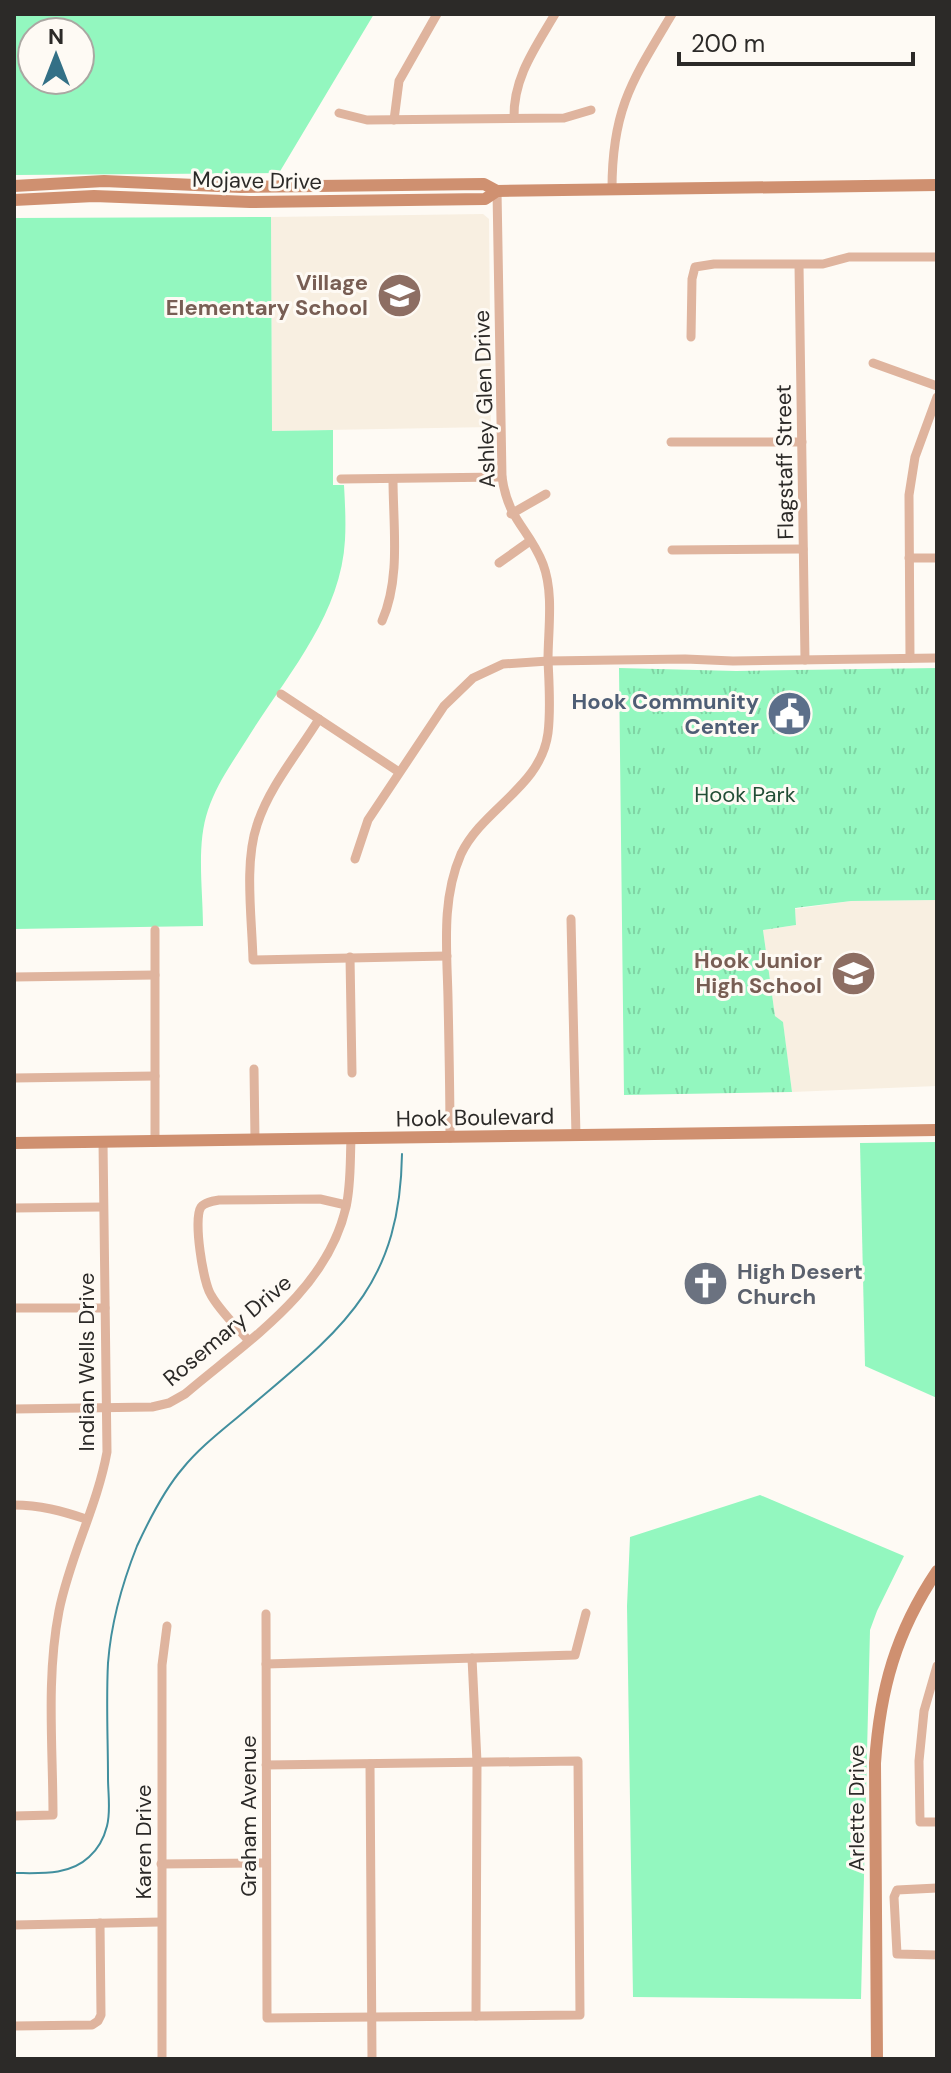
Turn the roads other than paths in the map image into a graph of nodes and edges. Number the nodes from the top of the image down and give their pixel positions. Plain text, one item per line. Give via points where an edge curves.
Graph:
1 (437, 14) edge
2 (555, 14) edge
3 (672, 14) edge
4 (591, 110) dead end
5 (339, 113) dead end
6 (514, 118) junction
7 (394, 120) junction
8 (937, 185) edge
9 (14, 186) edge
10 (612, 189) junction
11 (497, 191) junction
12 (14, 200) edge
13 (937, 257) edge
14 (799, 265) junction
15 (691, 337) dead end
16 (873, 363) dead end
17 (937, 386) edge
18 (937, 397) edge
19 (671, 442) dead end
20 (802, 442) junction
21 (502, 477) junction
22 (341, 479) dead end
23 (393, 479) junction
24 (546, 494) dead end
25 (511, 514) junction
26 (530, 541) junction
27 (803, 549) junction
28 (672, 550) dead end
29 (909, 558) junction
30 (937, 558) edge
31 (499, 563) dead end
32 (382, 621) dead end
33 (910, 658) junction
34 (937, 658) edge
35 (805, 660) junction
36 (548, 661) junction
37 (281, 694) dead end
38 (319, 719) junction
39 (399, 772) junction
40 (355, 859) dead end
41 (571, 919) dead end
42 (155, 930) dead end
43 (447, 956) junction
44 (350, 957) junction
45 (155, 975) junction
46 (14, 977) edge
47 (254, 1069) dead end
48 (352, 1073) dead end
49 (155, 1076) junction
50 (14, 1078) edge
51 (937, 1130) edge
52 (576, 1136) junction
53 (450, 1138) junction
54 (351, 1139) junction
55 (255, 1140) junction
56 (103, 1142) junction
57 (155, 1142) junction
58 (14, 1143) edge
59 (346, 1205) junction
60 (103, 1207) junction
61 (14, 1208) edge
62 (14, 1308) edge
63 (105, 1308) junction
64 (248, 1340) junction
65 (106, 1408) junction
66 (14, 1409) edge
67 (14, 1505) edge
68 (86, 1519) junction
69 (937, 1571) edge
70 (586, 1613) dead end
71 (266, 1614) dead end
72 (167, 1626) dead end
73 (472, 1658) junction
74 (266, 1664) junction
75 (937, 1666) edge
76 (477, 1762) junction
77 (370, 1764) junction
78 (266, 1765) junction
79 (14, 1816) edge
80 (937, 1822) edge
81 (266, 1863) junction
82 (161, 1864) junction
83 (937, 1888) edge
84 (161, 1922) junction
85 (100, 1923) junction
86 (14, 1925) edge
87 (937, 1955) edge
88 (476, 2016) junction
89 (372, 2017) junction
90 (14, 2026) edge
91 (162, 2059) edge
92 (372, 2059) edge
93 (877, 2059) edge

1 - 7 street via 399,81
2 - 6 street via 519,77
3 - 10 street via 623,102 615,132
4 - 6 street via 564,118
5 - 7 street
6 - 7 street
8 - 10 main road, Mojave Drive
9 - 11 main road, Mojave Drive via 104,181 241,187 484,184
10 - 11 main road, Mojave Drive
11 - 12 main road, Mojave Drive via 485,199
11 - 21 street, Ashley Glen Drive
13 - 14 street via 849,257
14 - 15 street via 695,267
14 - 20 street, Flagstaff Street
16 - 17 street
18 - 29 street via 911,478
19 - 20 street
20 - 27 street, Flagstaff Street
21 - 23 street
21 - 25 street, Ashley Glen Drive
22 - 23 street
23 - 32 street via 394,581
24 - 25 street
25 - 26 street, Ashley Glen Drive
26 - 31 street
26 - 36 street, Ashley Glen Drive via 548,588
27 - 28 street
27 - 35 street, Flagstaff Street
29 - 30 street
29 - 33 street
33 - 34 street
33 - 35 street
35 - 36 street
36 - 39 street via 503,664 473,678 444,706
36 - 43 street, Ashley Glen Drive via 544,750 524,783 476,829 461,855 448,900
37 - 38 street
38 - 39 street
38 - 44 street via 256,826 251,857 253,960
39 - 40 street via 368,820
41 - 52 street
42 - 45 street
43 - 44 street
43 - 53 street, Ashley Glen Drive
44 - 48 street
45 - 46 street
45 - 49 street
47 - 55 street
49 - 50 street
49 - 57 street
51 - 52 main road, Hook Boulevard
52 - 53 main road, Hook Boulevard
53 - 54 main road, Hook Boulevard
54 - 55 main road, Hook Boulevard
54 - 59 street, Rosemary Drive
55 - 57 main road, Hook Boulevard
56 - 57 main road, Hook Boulevard
56 - 58 main road, Hook Boulevard
56 - 60 street, Indian Wells Drive
59 - 64 street, Rosemary Drive via 318,1272
59 - 64 street via 320,1199 219,1200 202,1207 204,1280
60 - 61 street
60 - 63 street, Indian Wells Drive
62 - 63 street
63 - 65 street, Indian Wells Drive
64 - 65 street, Rosemary Drive via 169,1403
65 - 66 street, Rosemary Drive
65 - 68 street, Indian Wells Drive via 101,1486
67 - 68 street via 56,1509
68 - 79 street, Indian Wells Drive via 71,1562 52,1657 53,1815
69 - 93 main road, Arlette Drive via 898,1641 877,1725
70 - 73 street via 575,1655
71 - 74 street, Graham Avenue
72 - 82 street, Karen Drive via 162,1665
73 - 74 street
73 - 76 street
74 - 78 street, Graham Avenue
75 - 80 street via 924,1711 919,1761 920,1822
76 - 77 street
76 - 88 street
76 - 88 street via 578,1761 580,2015
77 - 78 street
77 - 89 street
78 - 81 street, Graham Avenue
81 - 82 street
81 - 89 street, Graham Avenue via 267,2018
82 - 84 street, Karen Drive
83 - 87 street via 897,1890 894,1897 897,1954
84 - 85 street
84 - 91 street, Karen Drive
85 - 86 street
85 - 90 street via 98,2021
88 - 89 street
89 - 92 street

